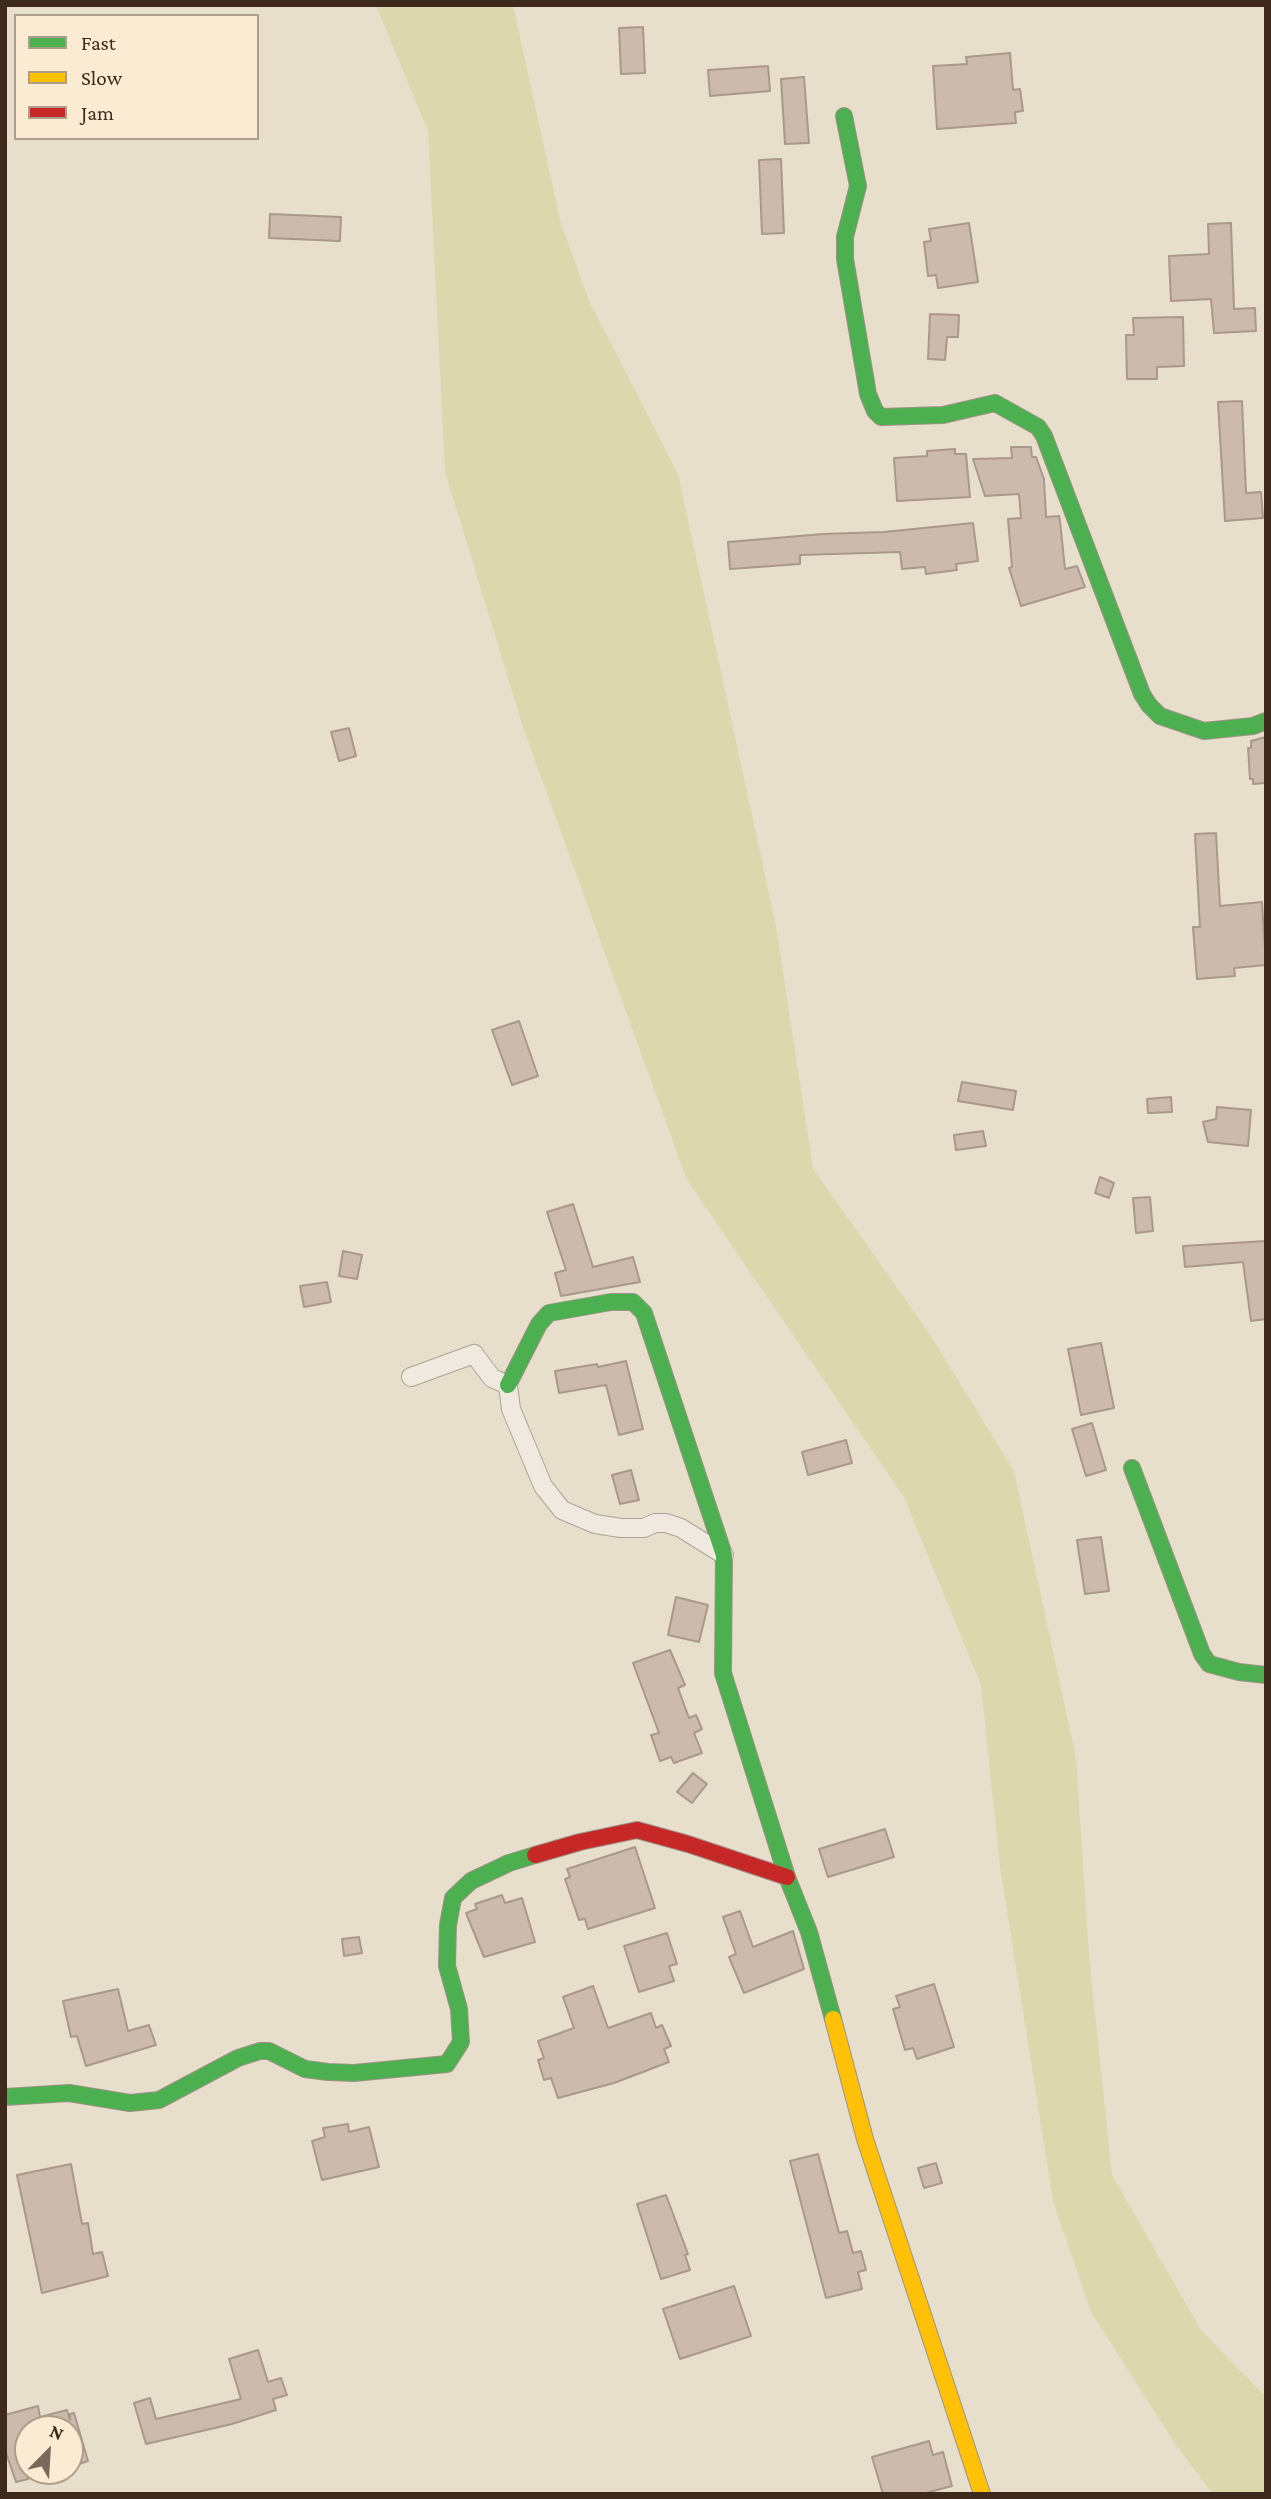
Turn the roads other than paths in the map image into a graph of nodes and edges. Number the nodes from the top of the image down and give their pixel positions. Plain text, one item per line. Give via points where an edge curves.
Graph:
1 (844, 116) dead end
2 (1266, 721) edge
3 (411, 1377) dead end
4 (508, 1385) junction
5 (1132, 1468) dead end
6 (724, 1555) junction
7 (1266, 1675) edge
8 (787, 1877) junction
9 (5, 2097) edge
10 (982, 2494) edge

1 - 2 street via 858,186 845,237 845,258 868,394 875,411 890,418 943,415 995,403 1038,427 1149,705 1160,716 1204,731
3 - 4 street via 474,1354 492,1378
4 - 6 street via 511,1409 543,1486 562,1510 595,1524 621,1528 666,1523
4 - 6 street via 549,1313 633,1302 644,1313 657,1348
5 - 7 street via 1202,1654 1209,1664
6 - 8 street via 723,1673
8 - 9 street via 637,1830 580,1842 509,1863 471,1881 453,1898 447,1966 459,2009 461,2042 447,2064 328,2072 305,2069 260,2051 159,2100 130,2103 69,2094
8 - 10 street via 809,1932 865,2138

